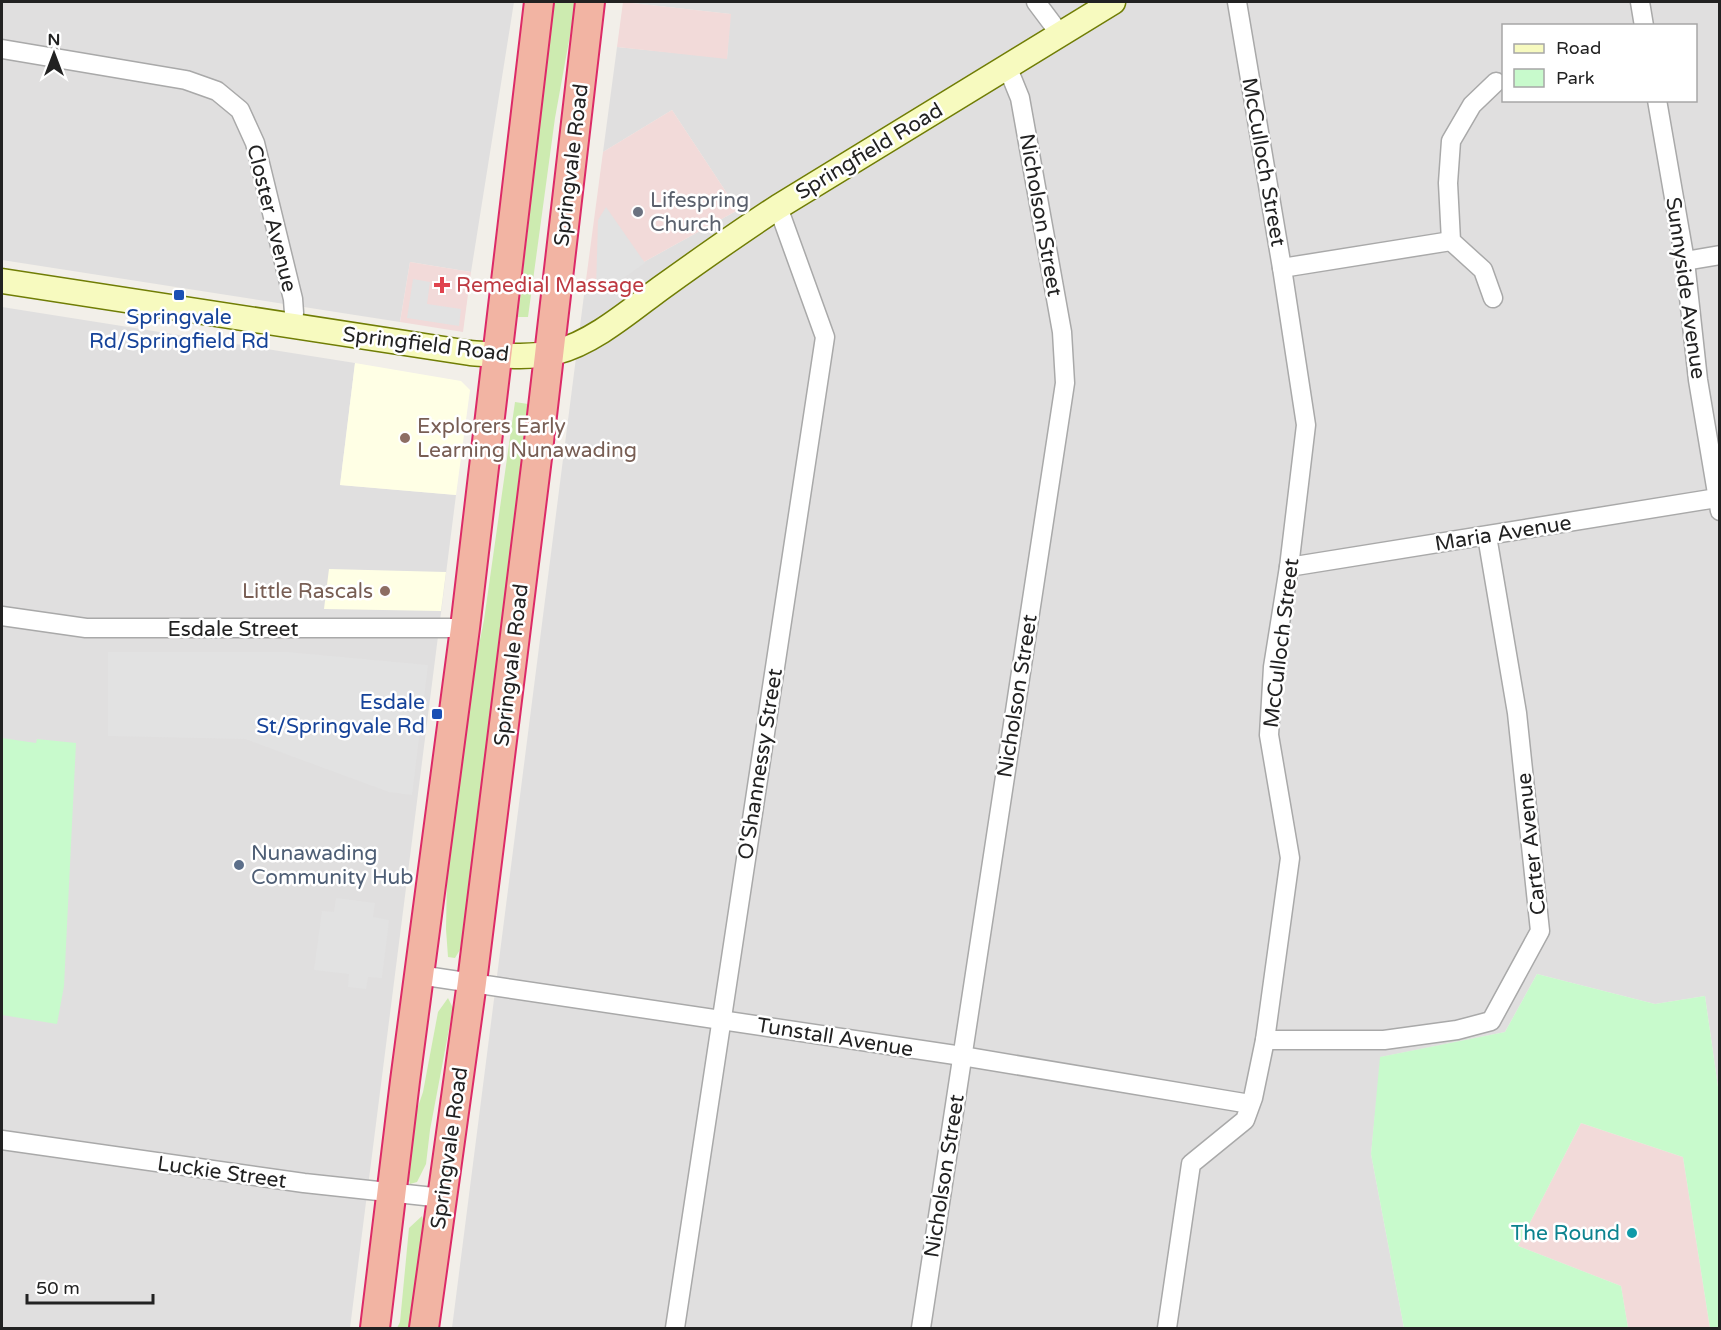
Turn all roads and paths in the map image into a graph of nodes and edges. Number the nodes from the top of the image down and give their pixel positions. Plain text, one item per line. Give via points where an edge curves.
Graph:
1 (539, 2) edge
2 (590, 2) edge
3 (1036, 2) edge
4 (1113, 2) edge
5 (1237, 2) edge
6 (1640, 2) edge
7 (1644, 24) edge
8 (1060, 34) junction
9 (2, 49) edge
10 (1007, 66) junction
11 (1496, 82) dead end
12 (1657, 102) edge
13 (778, 207) junction
14 (1451, 241) junction
15 (1719, 255) edge
16 (1685, 261) junction
17 (1282, 268) junction
18 (2, 281) edge
19 (1493, 298) dead end
20 (292, 327) junction
21 (549, 353) junction
22 (498, 356) junction
23 (1718, 504) edge
24 (1487, 536) junction
25 (1289, 567) junction
26 (2, 616) edge
27 (465, 628) junction
28 (419, 975) junction
29 (472, 982) junction
30 (722, 1020) junction
31 (1264, 1040) junction
32 (962, 1056) junction
33 (1250, 1104) junction
34 (2, 1140) edge
35 (391, 1193) junction
36 (443, 1198) junction
37 (375, 1329) edge
38 (424, 1329) edge
39 (675, 1329) edge
40 (921, 1329) edge
41 (1167, 1329) edge

1 - 22 highway
2 - 21 highway, Springvale Road
3 - 8 street
4 - 8 main road, Springfield Road
5 - 17 street, McCulloch Street
6 - 7 street
8 - 10 main road, Springfield Road
9 - 20 street, Closter Avenue via 186,80 217,91 240,110 264,176 293,299
10 - 13 main road, Springfield Road
10 - 32 street, Nicholson Street via 1020,98 1062,332 1065,383
11 - 14 street via 1472,105 1451,141
12 - 16 street, Sunnyside Avenue
13 - 21 main road, Springfield Road via 618,320 581,343
13 - 30 street, O'Shannessy Street via 825,337
14 - 17 street
14 - 19 street via 1483,270
15 - 16 street
16 - 23 street, Sunnyside Avenue via 1698,380
17 - 25 street, McCulloch Street via 1306,425
18 - 20 main road, Springfield Road
20 - 22 main road, Springfield Road
21 - 22 main road, Springfield Road
21 - 29 highway, Springvale Road
22 - 27 highway
23 - 24 street, Maria Avenue
24 - 25 street, Maria Avenue
24 - 31 street, Carter Avenue via 1517,713 1540,931 1491,1021 1384,1040
25 - 31 street, McCulloch Street via 1273,667 1269,735 1290,858
26 - 27 street, Esdale Street via 86,628
27 - 28 highway
28 - 29 street, Tunstall Avenue
28 - 35 highway
29 - 30 street, Tunstall Avenue
29 - 36 highway, Springvale Road
30 - 32 street, Tunstall Avenue
30 - 39 street, O'Shannessy Street
31 - 33 street, McCulloch Street
32 - 33 street, Tunstall Avenue
32 - 40 street, Nicholson Street
33 - 41 street, McCulloch Street via 1245,1120 1191,1164
34 - 35 street, Luckie Street
35 - 36 street, Luckie Street
35 - 37 highway
36 - 38 highway, Springvale Road

